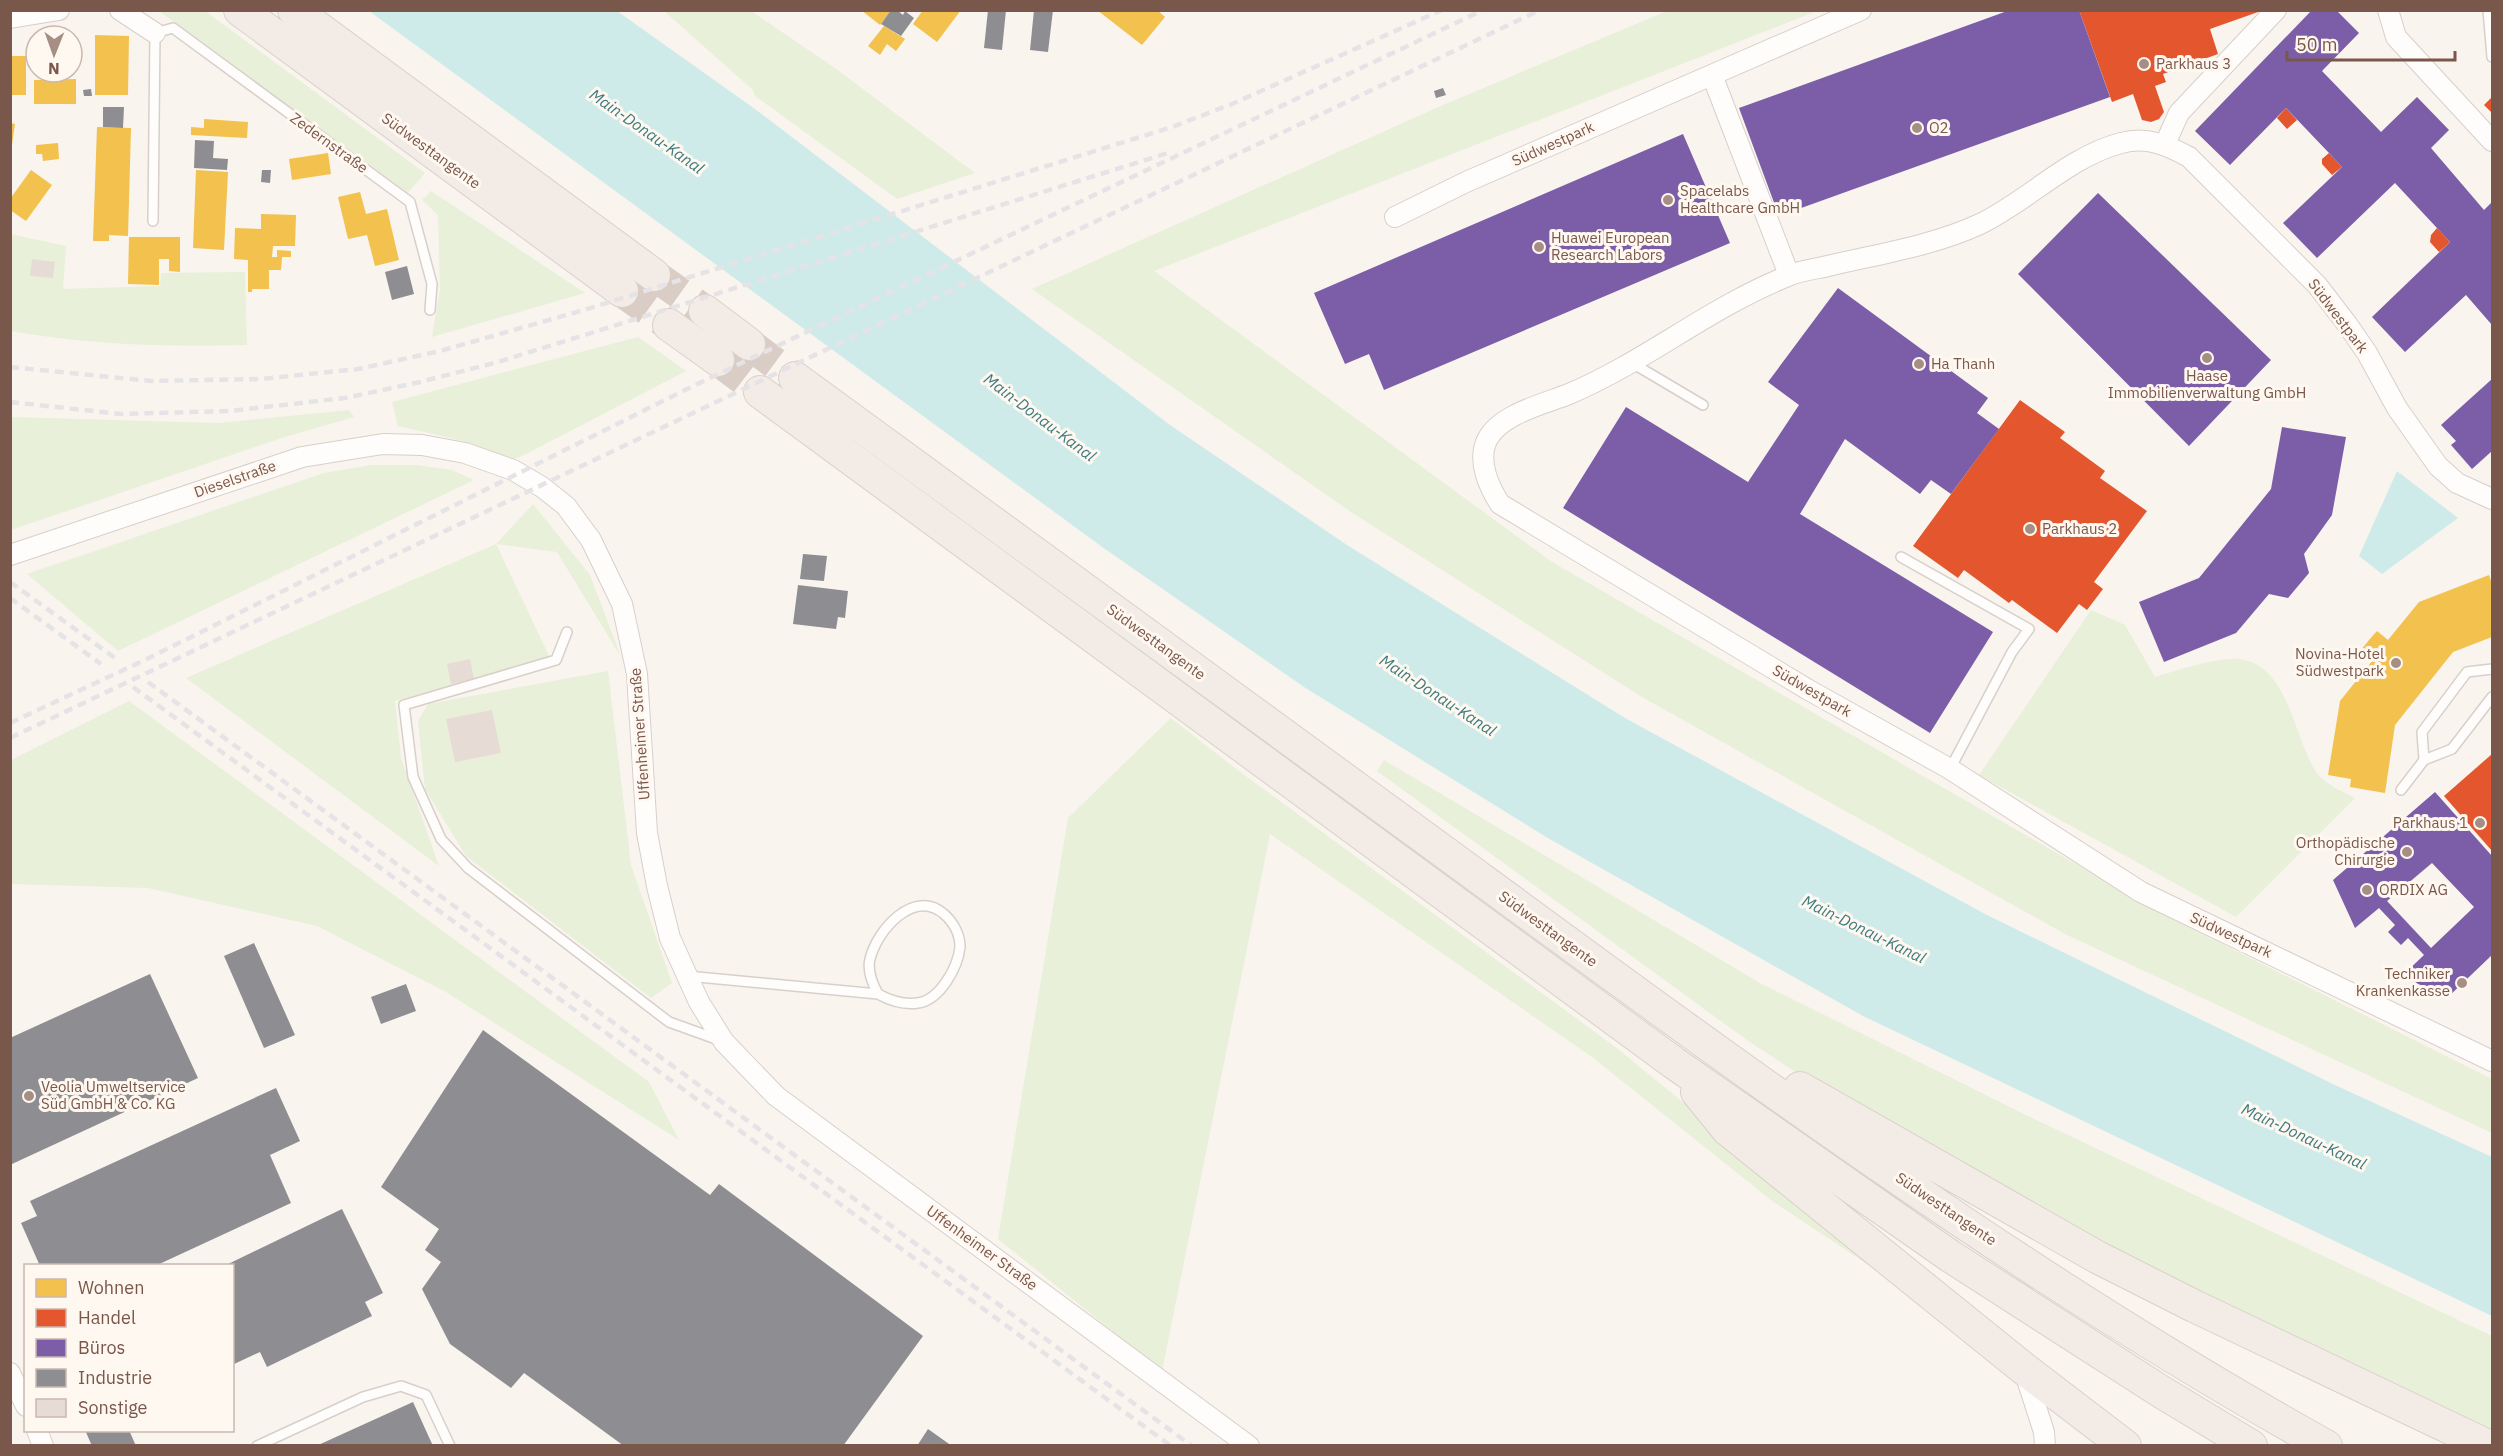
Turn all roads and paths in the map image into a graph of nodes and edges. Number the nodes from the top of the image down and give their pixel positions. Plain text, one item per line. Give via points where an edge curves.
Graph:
1 (59, 10) edge
2 (120, 10) edge
3 (240, 10) edge
4 (294, 10) edge
5 (1860, 10) edge
6 (2276, 10) edge
7 (2388, 10) edge
8 (2488, 10) edge
9 (10, 18) edge
10 (155, 33) junction
11 (2493, 57) edge
12 (1712, 75) junction
13 (2493, 141) edge
14 (2165, 144) junction
15 (1395, 217) dead end
16 (153, 221) dead end
17 (654, 275) tunnel mouth
18 (1789, 275) junction
19 (622, 291) tunnel mouth
20 (430, 310) dead end
21 (705, 311) tunnel mouth
22 (669, 326) tunnel mouth
23 (749, 344) tunnel mouth
24 (718, 360) tunnel mouth
25 (1630, 362) junction
26 (795, 378) tunnel mouth
27 (760, 392) tunnel mouth
28 (1703, 405) dead end
29 (465, 453) joint
30 (2493, 499) edge
31 (10, 555) edge
32 (1901, 557) dead end
33 (567, 632) dead end
34 (2493, 669) edge
35 (2493, 697) edge
36 (2424, 760) junction
37 (1950, 769) junction
38 (2401, 790) dead end
39 (686, 976) junction
40 (878, 994) junction
41 (1660, 1011) junction
42 (724, 1042) junction
43 (2493, 1061) edge
44 (1674, 1063) junction
45 (2023, 1368) junction
46 (10, 1373) edge
47 (24, 1402) edge
48 (37, 1432) edge
49 (43, 1446) edge
50 (257, 1446) edge
51 (450, 1446) edge
52 (1249, 1446) edge
53 (2045, 1446) edge
54 (2125, 1446) edge
55 (2252, 1446) edge
56 (2326, 1446) edge
57 (2488, 1446) edge

1 - 9 street
2 - 10 street, Zedernstraße
3 - 19 highway, Südwesttangente
4 - 17 highway
5 - 12 street, Südwestpark
6 - 14 street via 2180,113
7 - 13 street via 2396,38
8 - 11 lane
10 - 16 lane
10 - 20 lane, Zedernstraße via 173,28 410,202 432,284
12 - 15 street, Südwestpark
12 - 18 street
14 - 18 street, Südwestpark via 2145,140 2121,143 2082,160 1980,224 1916,246
14 - 30 street, Südwestpark via 2189,157 2317,285 2348,324 2397,408 2438,466 2457,483
18 - 25 street, Südwestpark via 1694,323
21 - 23 highway
22 - 24 highway
25 - 28 lane
25 - 37 street, Südwestpark via 1571,393 1523,411 1500,426 1488,440 1484,459 1489,487 1500,504
26 - 41 highway, Südwesttangente
27 - 44 highway
29 - 31 street, Dieselstraße via 422,445 383,444 302,457
29 - 39 street, Uffenheimer Straße via 513,470 566,506 591,540 622,604 637,674 647,833 670,938
32 - 37 lane via 2032,626 2012,652
33 - 42 lane, Uffenheimer Straße via 556,660 404,705 413,777 441,839 468,868 669,1022
34 - 36 lane via 2467,672 2422,732
35 - 36 lane via 2452,749
36 - 38 lane
37 - 43 street, Südwestpark via 2140,892
39 - 40 lane
39 - 42 street, Uffenheimer Straße
40 - 40 lane via 870,980 870,959 890,921 908,909 928,906 943,914 957,929 960,947 948,981 919,1003 889,1000
41 - 56 highway, Südwesttangente via 1999,1244 2182,1361
41 - 57 highway via 2097,1257
42 - 52 street, Uffenheimer Straße via 776,1096
44 - 45 highway via 1727,1128
44 - 55 highway via 1950,1256
45 - 53 street
45 - 54 highway
46 - 47 street
48 - 49 street
50 - 51 lane via 363,1397 401,1386 426,1395

